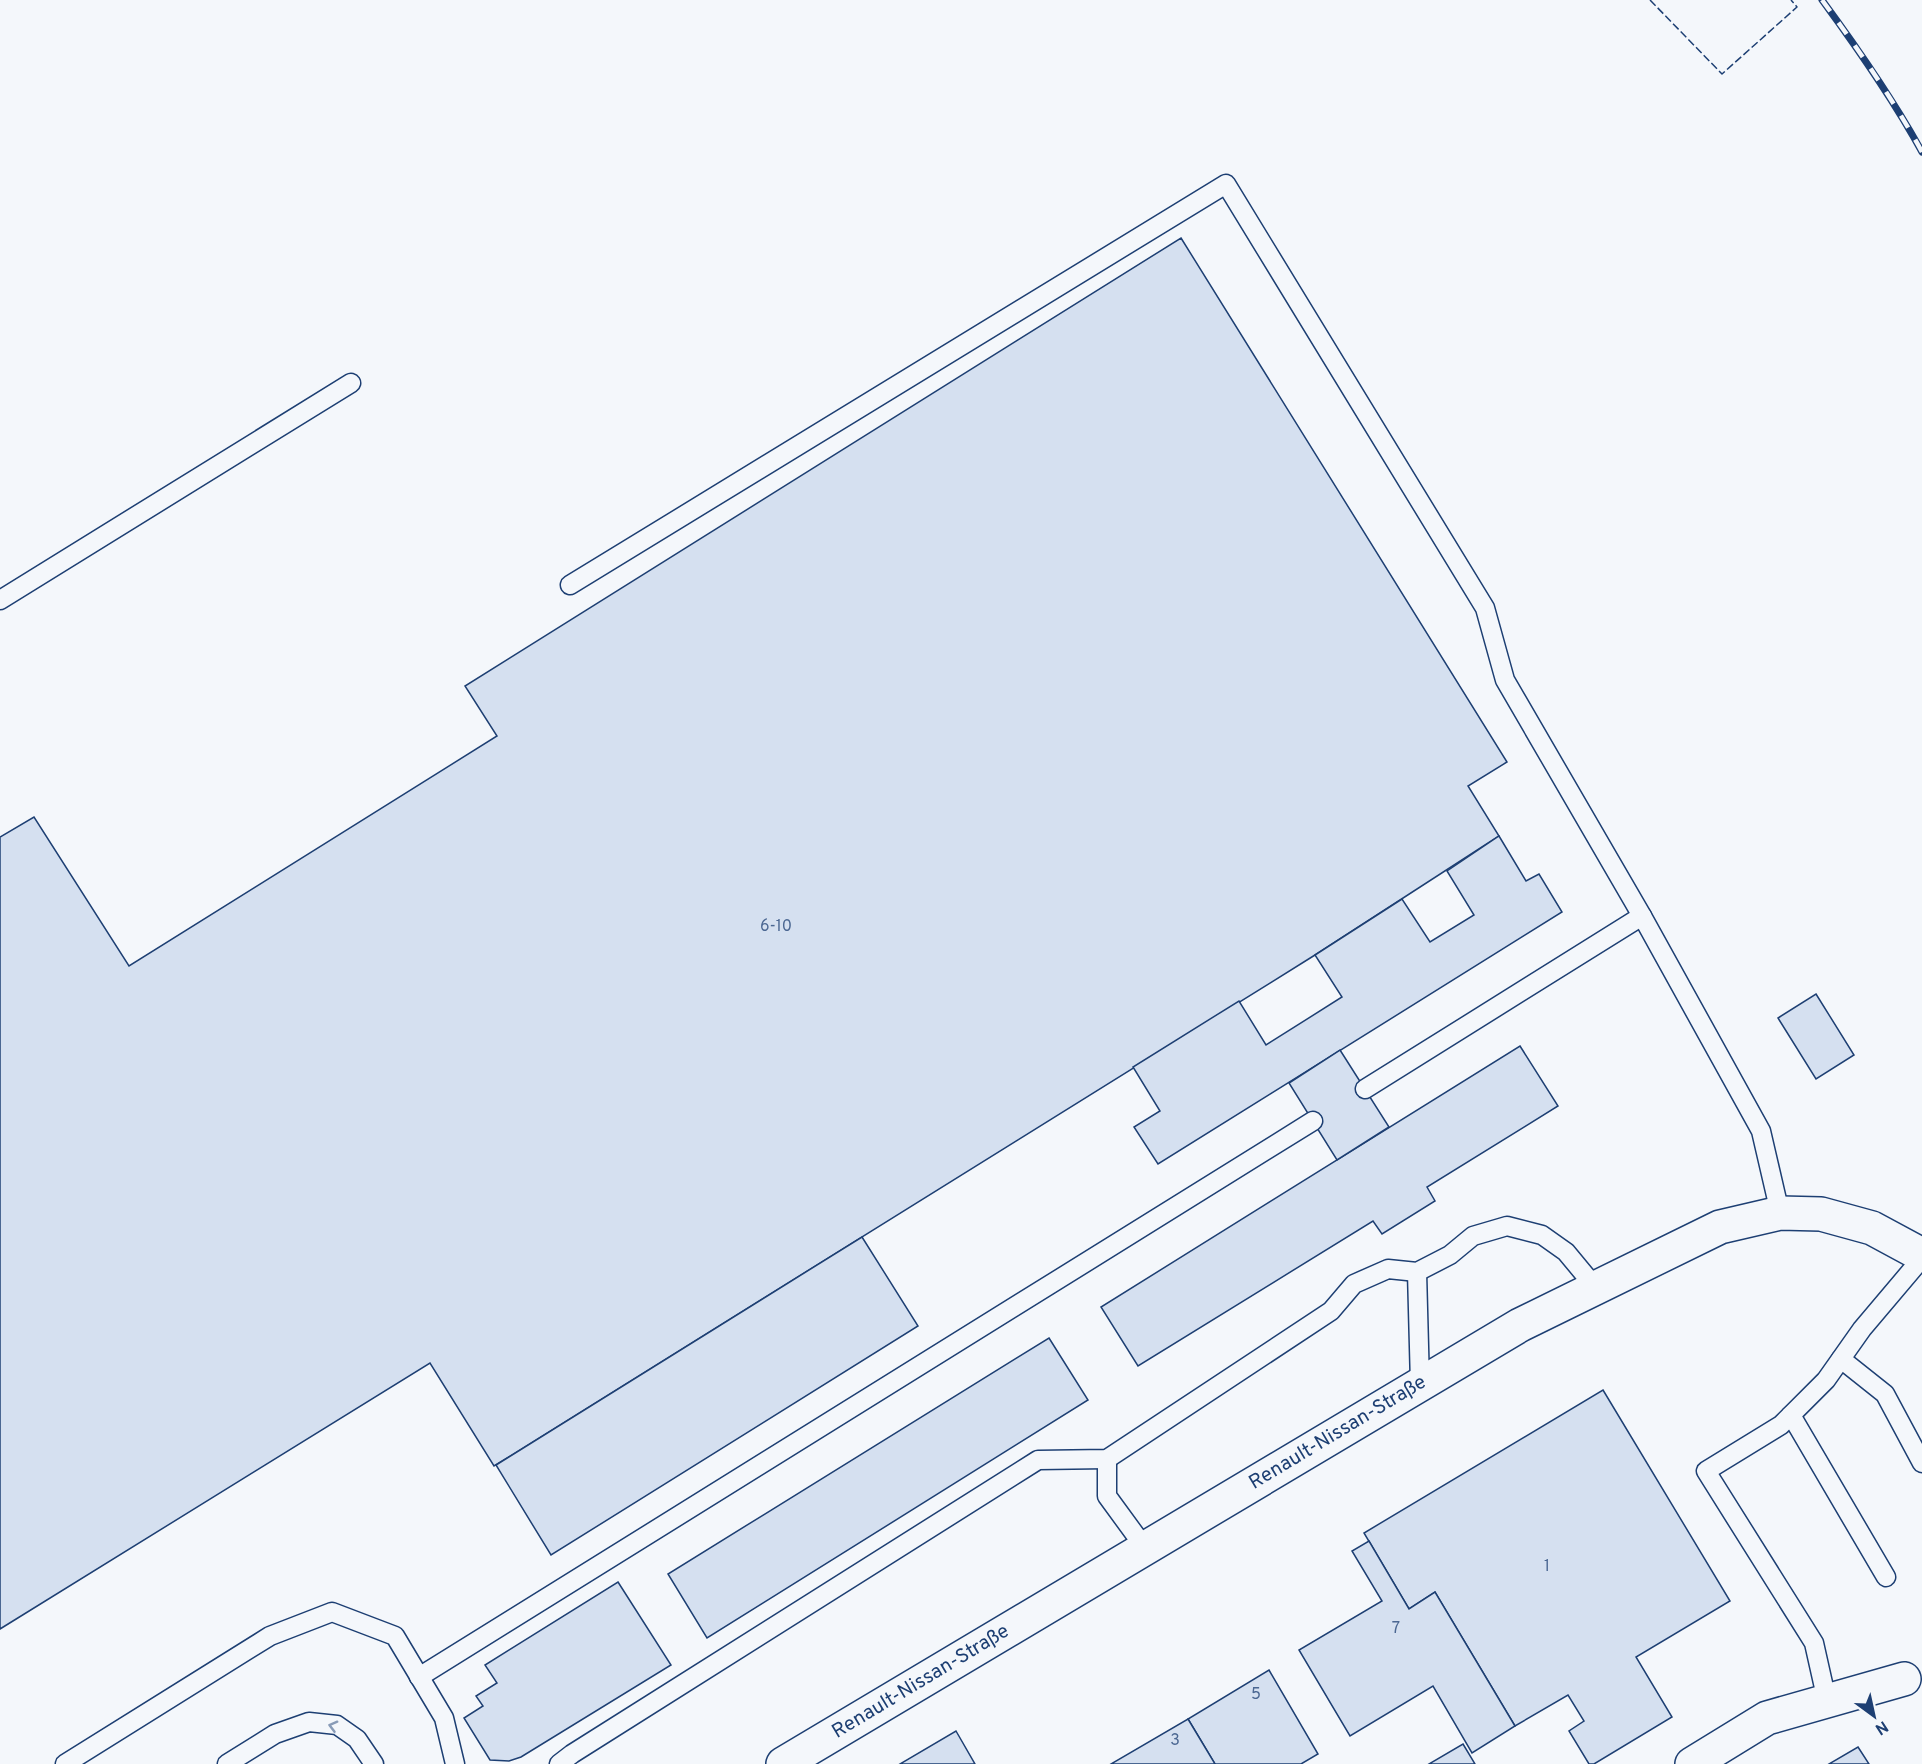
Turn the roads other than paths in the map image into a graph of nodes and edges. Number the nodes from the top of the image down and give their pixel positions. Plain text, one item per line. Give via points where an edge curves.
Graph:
1 (351, 383) dead end
2 (570, 585) dead end
3 (0, 600) edge
4 (1642, 916) junction
5 (1365, 1089) dead end
6 (1313, 1121) dead end
7 (1780, 1213) junction
8 (1922, 1256) edge
9 (1416, 1272) junction
10 (1595, 1287) junction
11 (1841, 1359) junction
12 (1420, 1384) junction
13 (1791, 1415) junction
14 (1107, 1459) junction
15 (1922, 1463) edge
16 (1145, 1548) junction
17 (1886, 1577) dead end
18 (1913, 1674) edge
19 (419, 1677) junction
20 (1827, 1701) junction
21 (65, 1764) edge
22 (227, 1764) edge
23 (374, 1764) edge
24 (455, 1764) edge
25 (559, 1764) edge
26 (783, 1764) edge
27 (1692, 1764) edge

1 - 3 lane
2 - 4 lane via 1226,184 1485,608 1505,680
4 - 5 lane
4 - 7 lane via 1761,1131
6 - 19 lane
7 - 8 street, Renault-Nissan-Straße via 1821,1214 1872,1228
7 - 10 street, Renault-Nissan-Straße via 1720,1227
8 - 11 lane
9 - 10 lane via 1450,1255 1473,1236 1507,1226 1542,1235 1566,1252
9 - 12 lane
9 - 14 lane via 1388,1269 1354,1284 1330,1311
10 - 12 street, Renault-Nissan-Straße via 1520,1325
11 - 13 lane
11 - 15 lane via 1885,1394
12 - 16 street, Renault-Nissan-Straße
13 - 17 lane
13 - 20 lane via 1706,1471 1814,1643
14 - 16 lane via 1107,1496
14 - 25 lane via 1038,1461
16 - 26 street, Renault-Nissan-Straße
18 - 20 street
19 - 21 lane via 395,1636 332,1612 270,1636
19 - 24 lane via 444,1718
20 - 27 street via 1767,1719
23 -> 22 lane via 357,1739 338,1725 309,1722 275,1734

